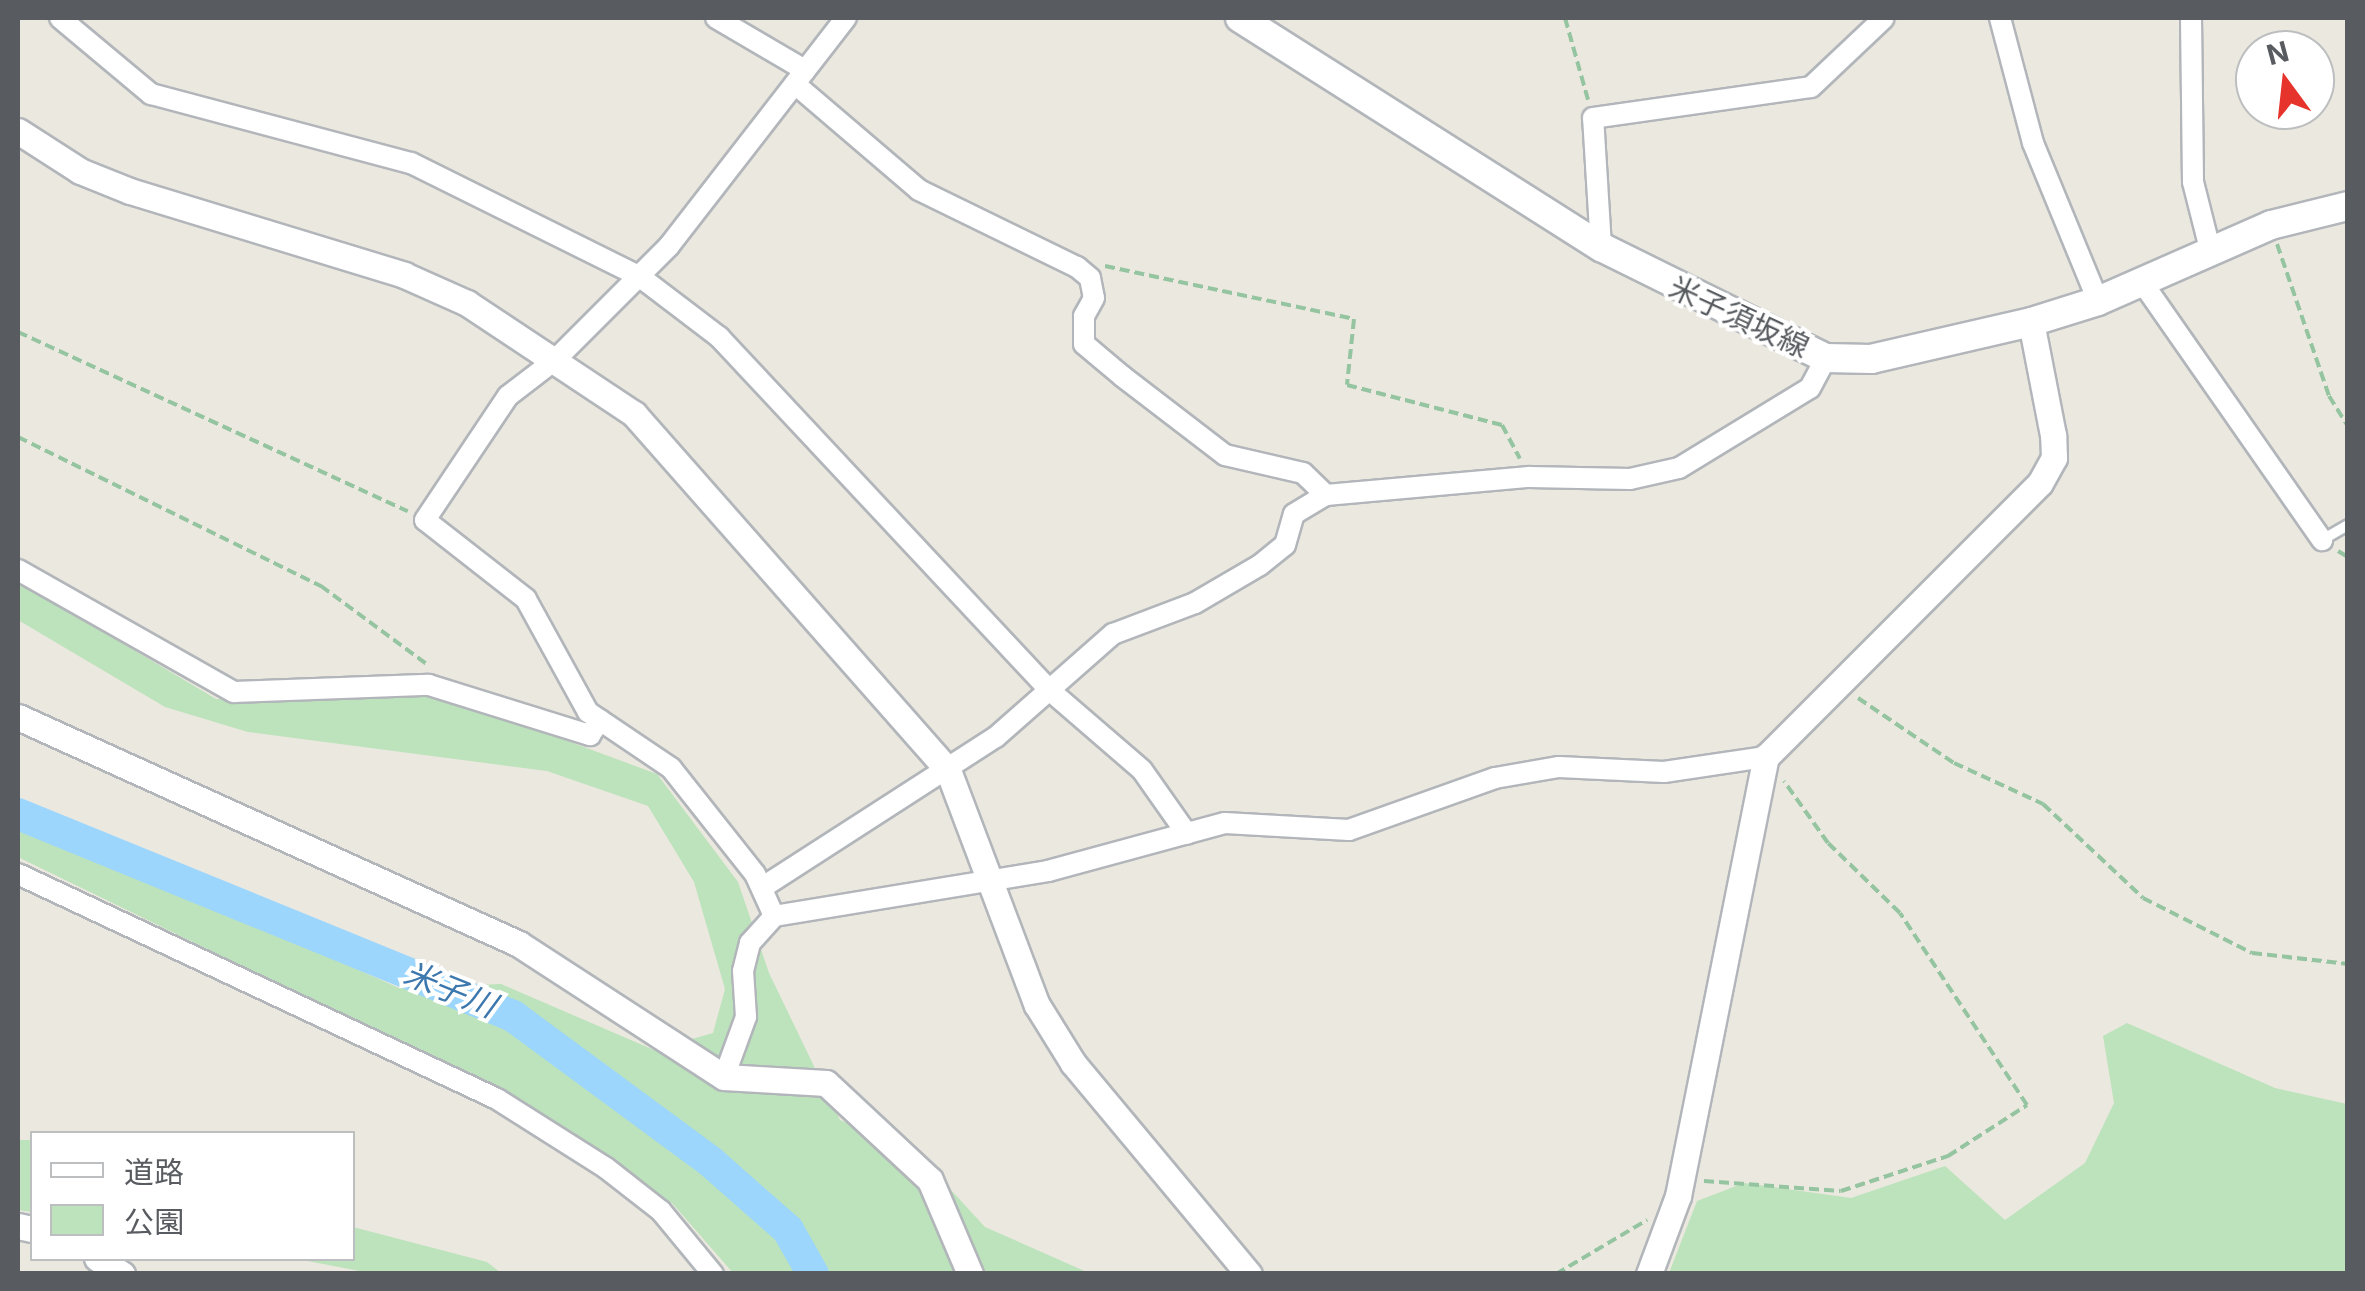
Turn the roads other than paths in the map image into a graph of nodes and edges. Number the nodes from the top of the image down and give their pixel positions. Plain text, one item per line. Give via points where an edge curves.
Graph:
1 (60, 18) edge
2 (716, 18) edge
3 (846, 18) edge
4 (1240, 18) edge
5 (1884, 18) edge
6 (2000, 18) edge
7 (2191, 18) edge
8 (800, 77) junction
9 (18, 131) edge
10 (2348, 206) edge
11 (1601, 247) junction
12 (2210, 249) junction
13 (639, 276) junction
14 (2142, 282) junction
15 (2098, 301) junction
16 (2031, 322) junction
17 (1826, 358) junction
18 (555, 360) junction
19 (1326, 495) junction
20 (2348, 525) edge
21 (2322, 540) joint
22 (18, 570) edge
23 (1048, 688) junction
24 (18, 717) edge
25 (600, 720) junction
26 (1766, 757) junction
27 (948, 770) junction
28 (1187, 834) junction
29 (18, 874) edge
30 (986, 878) junction
31 (763, 887) junction
32 (774, 916) junction
33 (724, 1077) junction
34 (713, 1274) edge
35 (970, 1274) edge
36 (1249, 1274) edge
37 (1650, 1274) edge

1 - 13 street via 151,94 412,163
2 - 8 street
3 - 8 street
4 - 11 main road, 米子須坂線
5 - 11 street via 1810,86 1593,118
6 - 15 street via 2034,143
7 - 12 street via 2193,182
8 - 13 street via 714,194
8 - 19 street via 919,190 1090,278 1094,298 1084,316 1084,344 1226,455 1302,472
9 - 18 street via 66,163 130,191 404,275 467,303
10 - 12 main road, 米子須坂線
11 - 17 main road, 米子須坂線
12 - 14 main road, 米子須坂線
13 - 18 street
13 - 23 street via 719,338
14 - 15 main road, 米子須坂線
14 - 21 street
15 - 16 main road, 米子須坂線
16 - 17 main road, 米子須坂線 via 1871,359
16 - 26 street via 2054,458 2018,510
17 - 19 street via 1810,388 1679,468 1630,479 1529,478
18 - 25 street via 508,396 425,520 526,599 588,712
18 - 27 street via 634,414
19 - 23 street via 1294,514 1285,545 1260,566 1195,603 1113,634
20 - 21 lane
22 - 25 street via 234,692 429,685 590,735
23 - 27 street
23 - 28 street via 1142,770
24 - 33 street via 518,944
25 - 31 street via 671,768
26 - 28 street via 1664,772 1559,767 1495,778 1349,830 1225,823
26 - 37 street via 1679,1192
27 - 30 street
27 - 31 street
28 - 30 street via 1048,872
29 - 34 street via 496,1099 647,1200
30 - 32 street
30 - 36 street via 1036,1005 1074,1063
31 - 32 street
32 - 33 street via 750,943 743,970 746,1016
33 - 35 street via 826,1084 930,1180

